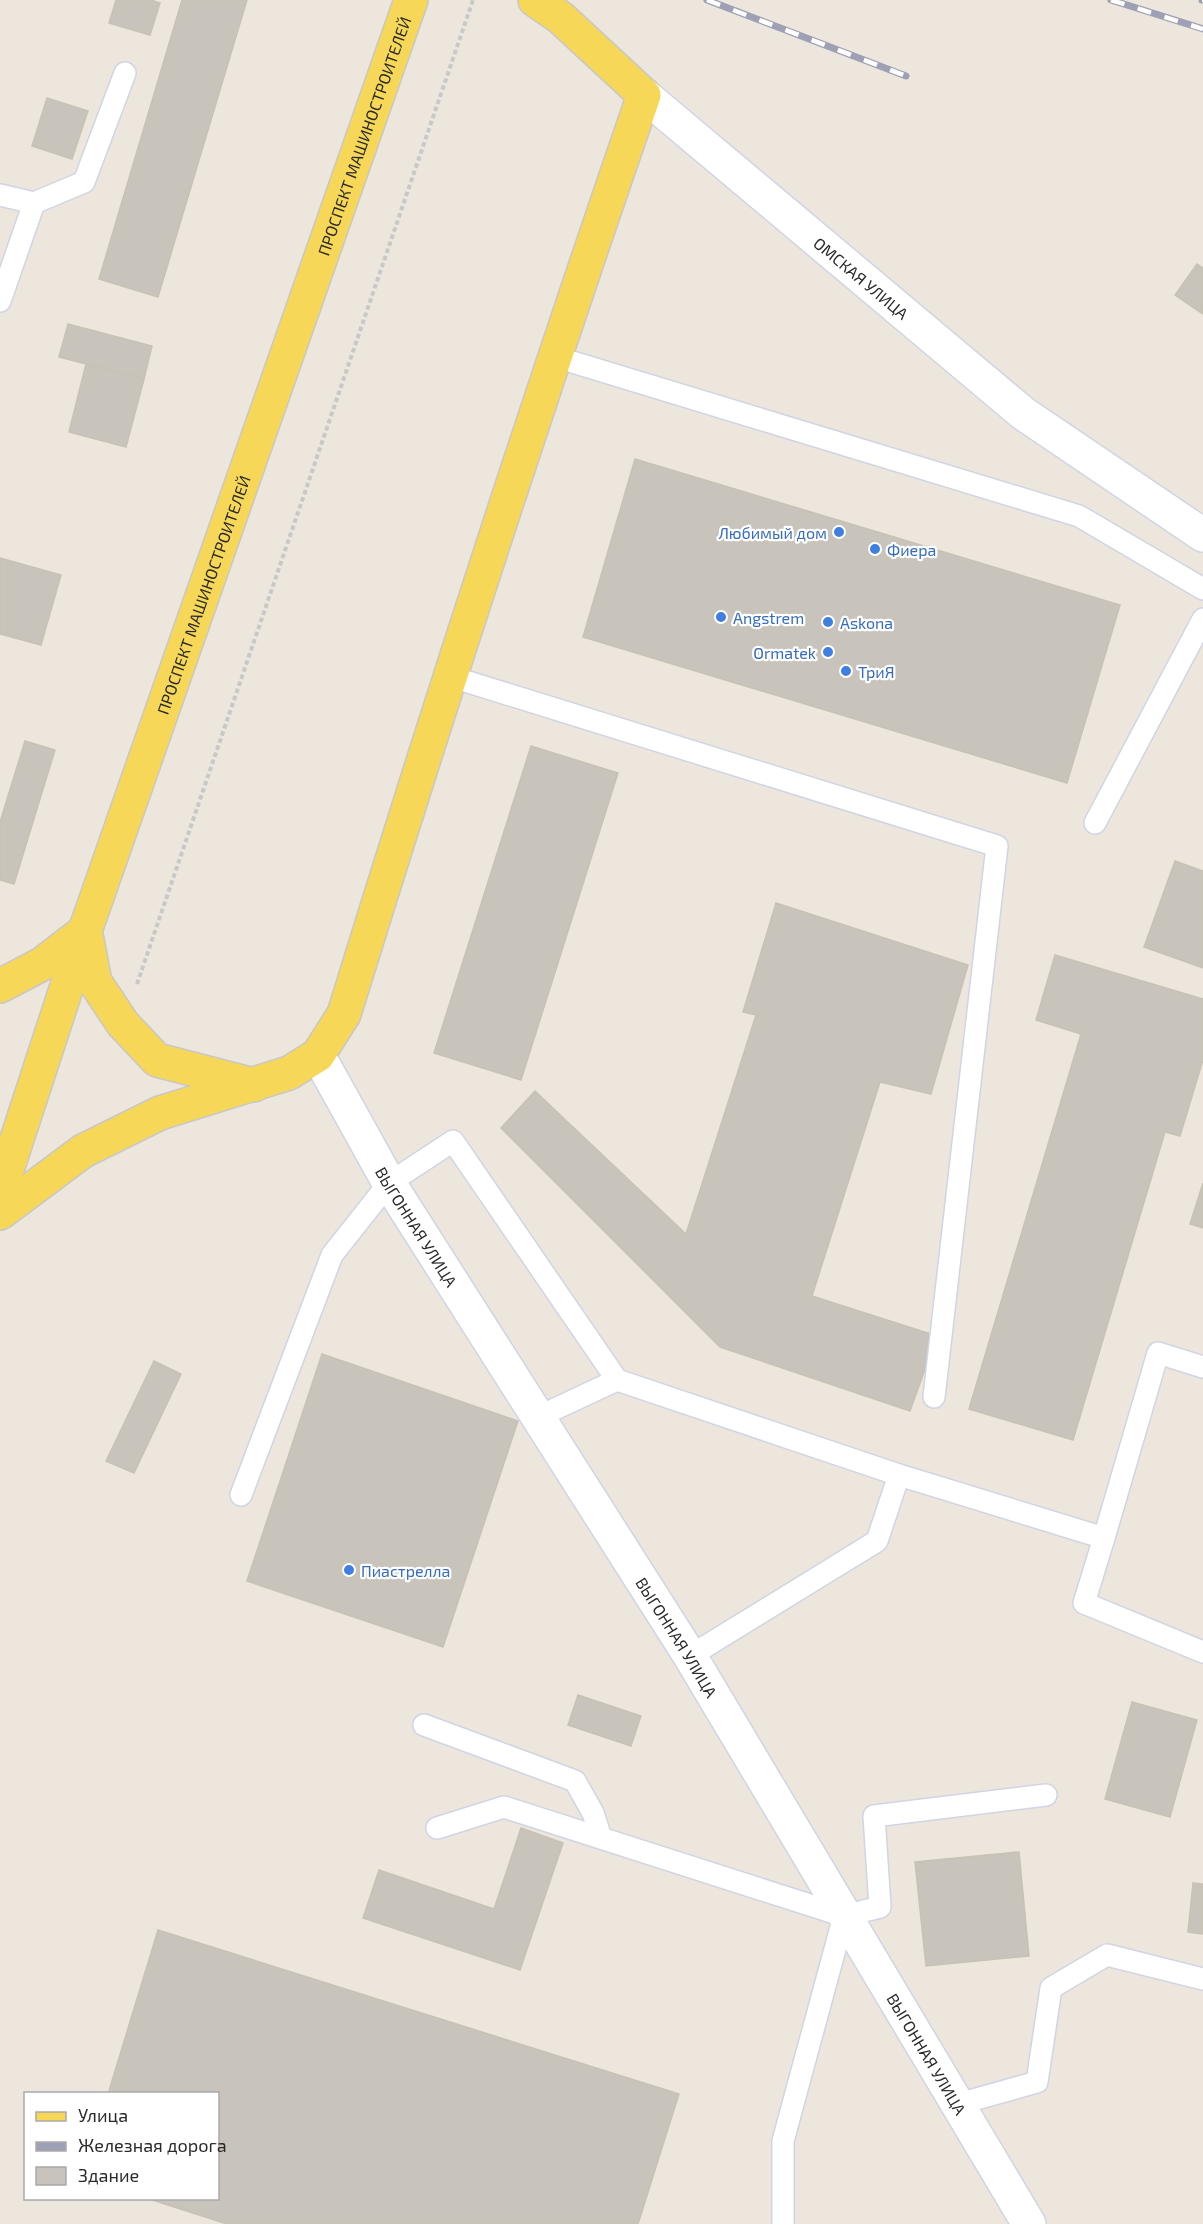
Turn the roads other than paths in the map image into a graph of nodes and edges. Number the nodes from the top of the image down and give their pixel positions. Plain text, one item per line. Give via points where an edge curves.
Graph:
1 (411, 0) edge
2 (536, 0) edge
3 (125, 73) dead end
4 (644, 95) junction
5 (0, 195) edge
6 (34, 202) junction
7 (0, 301) edge
8 (556, 357) junction
9 (1203, 535) edge
10 (1203, 589) edge
11 (1203, 619) edge
12 (449, 676) junction
13 (1095, 823) dead end
14 (85, 931) junction
15 (0, 986) edge
16 (318, 1055) junction
17 (254, 1084) junction
18 (389, 1183) junction
19 (0, 1191) edge
20 (0, 1213) edge
21 (1203, 1367) edge
22 (617, 1380) junction
23 (934, 1397) dead end
24 (538, 1417) junction
25 (899, 1475) junction
26 (241, 1495) dead end
27 (1104, 1538) junction
28 (1203, 1652) edge
29 (690, 1656) junction
30 (424, 1725) dead end
31 (1046, 1796) dead end
32 (437, 1828) dead end
33 (601, 1838) junction
34 (844, 1916) junction
35 (1203, 1979) edge
36 (955, 2105) junction
37 (783, 2224) edge
38 (1029, 2224) edge

1 - 14 main road, ПРОСПЕКТ МАШИНОСТРОИТЕЛЕЙ
2 - 4 main road, ОМСКАЯ УЛИЦА
3 - 6 lane via 84,182
4 - 8 main road
4 - 9 street, ОМСКАЯ УЛИЦА via 1024,414
5 - 6 lane
6 - 7 lane
8 - 10 lane via 1079,516
8 - 12 main road
11 - 13 lane
12 - 16 main road via 344,1014
12 - 23 lane via 997,846
14 - 15 main road via 42,964
14 - 17 main road via 95,982 123,1024 157,1060
14 - 19 main road, ПРОСПЕКТ МАШИНОСТРОИТЕЛЕЙ
16 - 17 main road via 289,1073
16 - 18 street, ВЫГОННАЯ УЛИЦА
17 - 20 main road via 160,1113 84,1150
18 - 22 lane via 453,1141
18 - 24 street, ВЫГОННАЯ УЛИЦА
18 - 26 lane via 332,1255
21 - 27 lane via 1158,1353
22 - 24 lane
22 - 25 lane
24 - 29 street, ВЫГОННАЯ УЛИЦА
25 - 27 lane
25 - 29 lane via 878,1542
27 - 28 lane via 1084,1603
29 - 34 street, ВЫГОННАЯ УЛИЦА
30 - 33 lane via 575,1781 593,1813
31 - 34 lane via 874,1816 880,1907
32 - 33 lane via 504,1807
33 - 34 lane
34 - 36 street, ВЫГОННАЯ УЛИЦА
34 - 37 lane via 783,2141
35 - 36 lane via 1107,1955 1051,1988 1036,2082
36 - 38 street, ВЫГОННАЯ УЛИЦА

